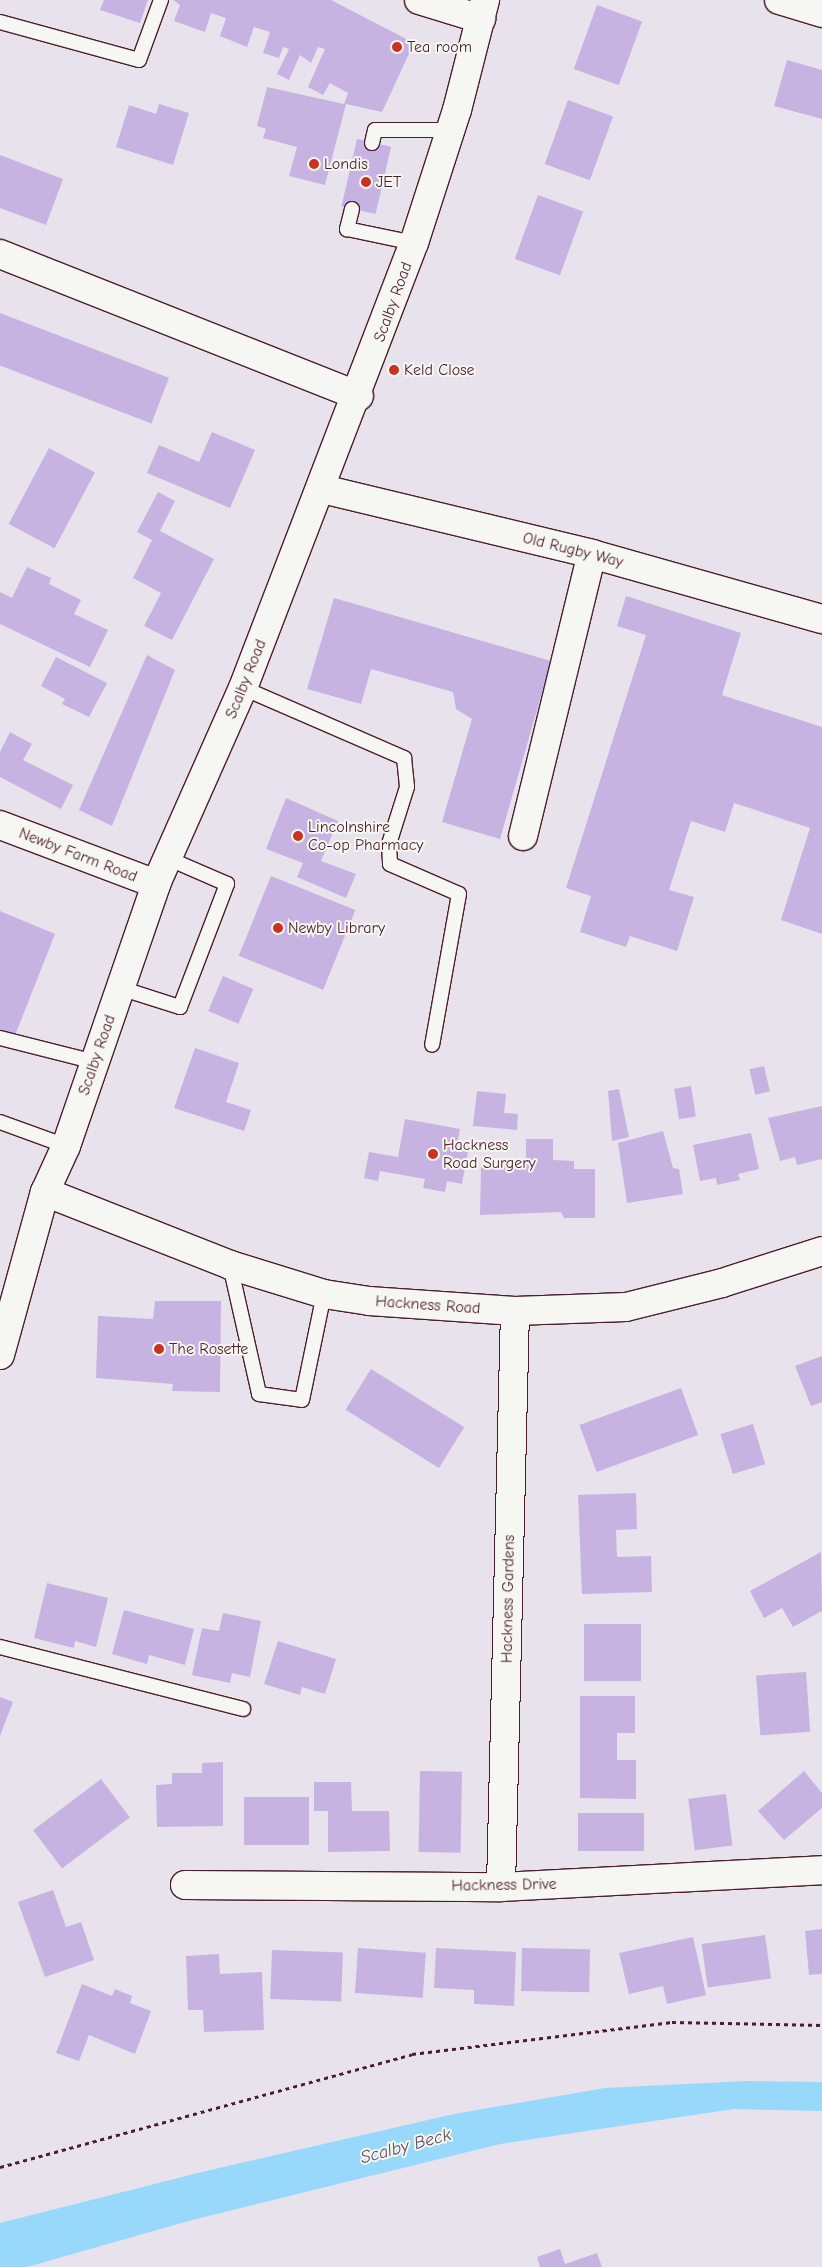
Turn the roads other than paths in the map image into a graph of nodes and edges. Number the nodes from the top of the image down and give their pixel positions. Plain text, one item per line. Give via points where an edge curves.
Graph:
1 (161, 0) edge
2 (419, 0) edge
3 (779, 0) edge
4 (483, 10) edge
5 (822, 13) edge
6 (0, 22) edge
7 (451, 130) junction
8 (372, 143) dead end
9 (352, 209) dead end
10 (414, 243) junction
11 (0, 254) edge
12 (358, 396) junction
13 (322, 489) junction
14 (592, 554) junction
15 (822, 619) edge
16 (244, 688) junction
17 (0, 825) edge
18 (523, 836) dead end
19 (167, 858) junction
20 (156, 884) junction
21 (120, 988) junction
22 (0, 1038) edge
23 (432, 1045) dead end
24 (95, 1062) junction
25 (0, 1122) edge
26 (66, 1146) junction
27 (45, 1192) junction
28 (822, 1251) edge
29 (230, 1265) junction
30 (324, 1294) junction
31 (515, 1311) junction
32 (0, 1355) edge
33 (0, 1647) edge
34 (243, 1709) dead end
35 (822, 1870) edge
36 (185, 1885) dead end
37 (500, 1887) junction

1 - 6 lane via 139,60
2 - 4 main road
3 - 5 main road
4 - 7 main road, Scalby Road
7 - 8 lane via 375,130
7 - 10 main road, Scalby Road
9 - 10 lane via 347,229
10 - 12 main road, Scalby Road
11 - 12 main road
12 - 13 main road, Scalby Road
13 - 14 main road, Old Rugby Way
13 - 16 main road, Scalby Road
14 - 15 main road, Old Rugby Way
14 - 18 main road
16 - 19 main road, Scalby Road
16 - 23 lane via 404,758 407,787 389,844 390,864 459,894
17 - 20 main road, Newby Farm Road
19 - 20 main road, Scalby Road
19 - 21 lane via 226,884 180,1007
20 - 21 main road, Scalby Road
21 - 24 main road, Scalby Road
22 - 24 lane
24 - 26 main road, Scalby Road
25 - 26 lane
26 - 27 main road, Scalby Road
27 - 29 main road, Hackness Road
27 - 32 main road, Scalby Road
28 - 31 main road, Hackness Road via 722,1283 626,1307
29 - 30 main road, Hackness Road
29 - 30 lane via 259,1394 302,1400
30 - 31 main road, Hackness Road
31 - 37 main road, Hackness Gardens
33 - 34 lane
35 - 37 main road, Hackness Drive
36 - 37 main road, Hackness Drive

